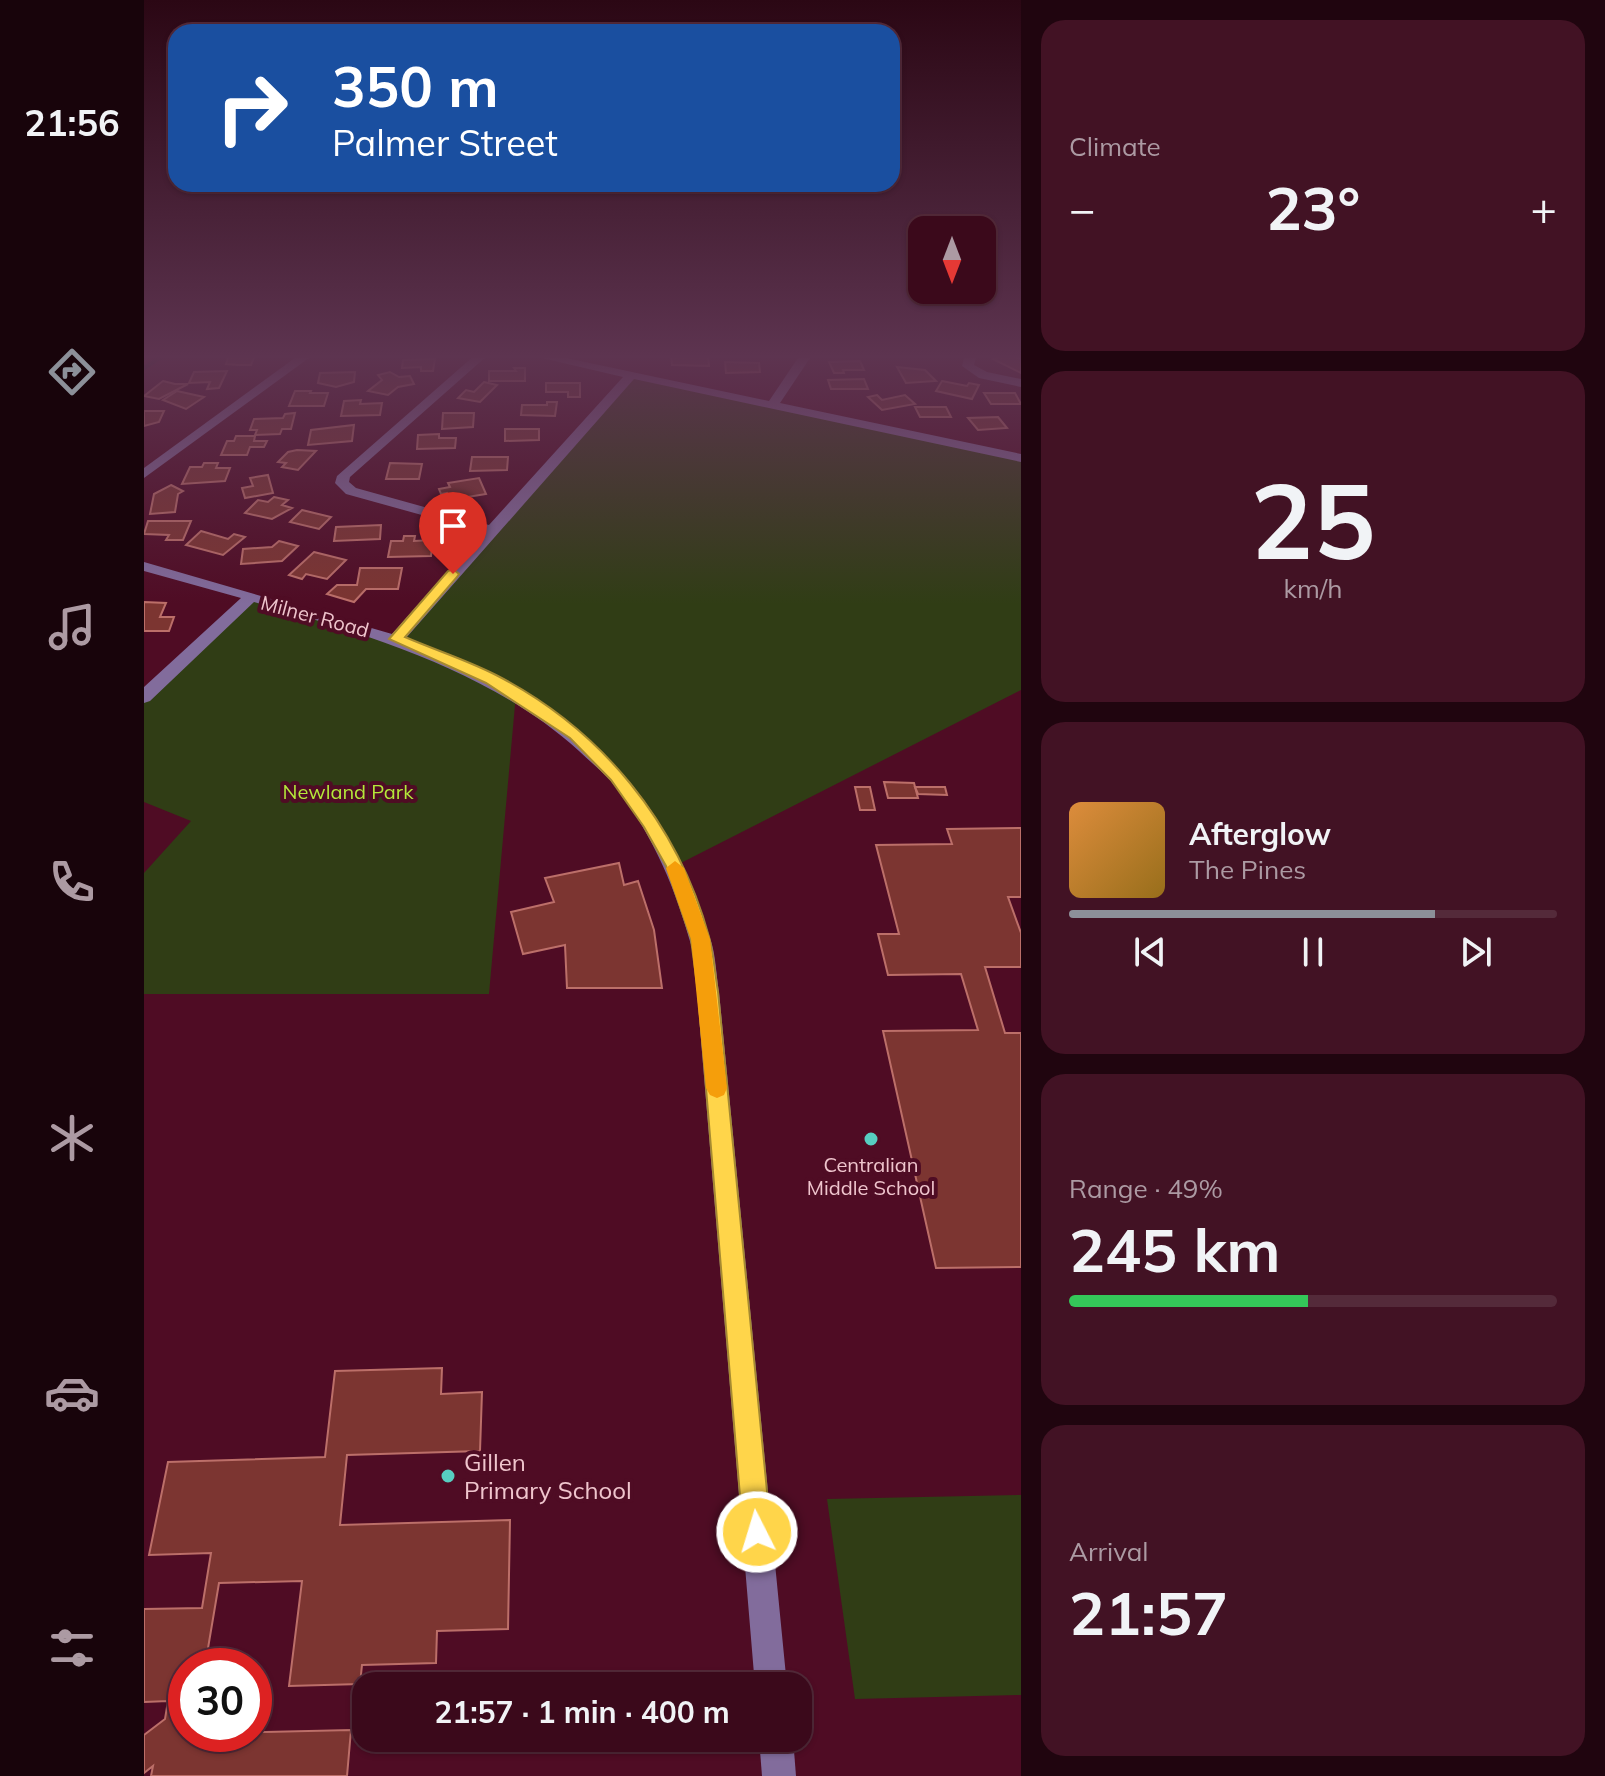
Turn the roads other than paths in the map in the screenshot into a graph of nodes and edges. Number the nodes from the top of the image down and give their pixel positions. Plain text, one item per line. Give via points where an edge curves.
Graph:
1 (193, 438) edge
2 (387, 438) edge
3 (574, 438) edge
4 (929, 438) edge
5 (1021, 458) edge
6 (144, 474) edge
7 (490, 530) junction
8 (144, 566) edge
9 (250, 598) junction
10 (396, 639) junction
11 (144, 697) edge
12 (770, 1672) edge
13 (777, 1752) edge
14 (779, 1776) edge

1 - 6 street
2 - 7 street via 342,483 351,491
3 - 7 street
4 - 5 street
7 - 10 street
8 - 9 street, Milner Road
9 - 10 street, Milner Road
9 - 11 street
10 - 12 street, Milner Road via 491,679 576,734 617,776 651,823 684,890 700,939 708,992
13 - 14 street

